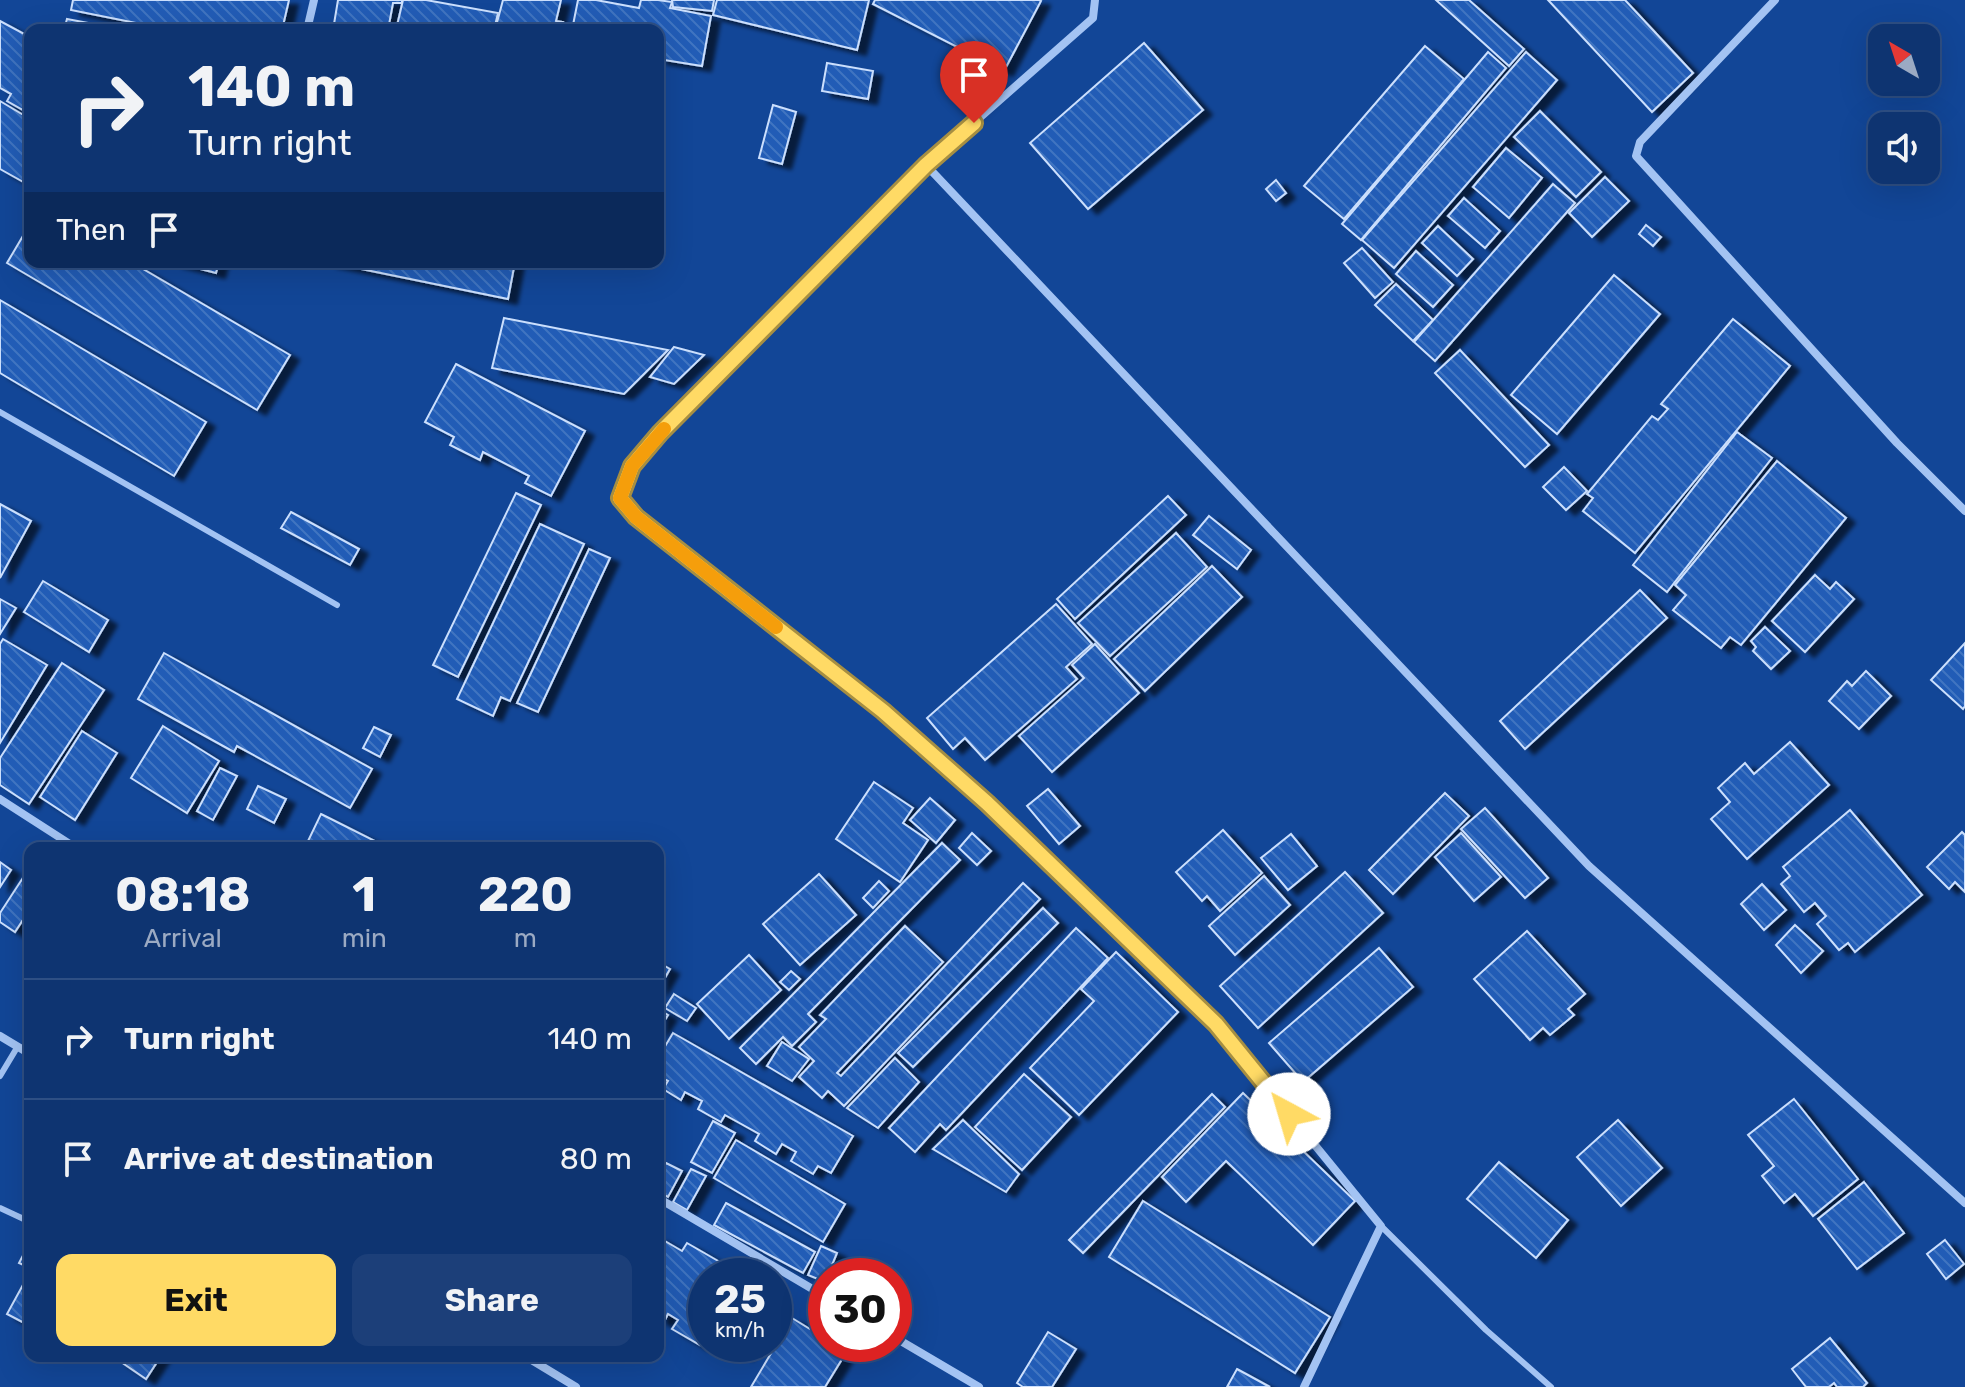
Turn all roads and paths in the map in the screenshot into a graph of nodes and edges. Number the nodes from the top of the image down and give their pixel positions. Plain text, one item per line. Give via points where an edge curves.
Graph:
1 (314, 0) edge
2 (1095, 0) edge
3 (1775, 0) edge
4 (308, 24) edge
5 (926, 165) junction
6 (0, 412) edge
7 (1965, 511) edge
8 (337, 605) dead end
9 (0, 799) edge
10 (67, 842) edge
11 (0, 1036) edge
12 (18, 1046) junction
13 (24, 1050) edge
14 (0, 1076) edge
15 (664, 1202) edge
16 (1965, 1203) edge
17 (0, 1208) edge
18 (24, 1219) edge
19 (1381, 1226) junction
20 (808, 1286) edge
21 (912, 1348) edge
22 (535, 1362) edge
23 (576, 1387) edge
24 (979, 1387) edge
25 (1304, 1387) edge
26 (1551, 1387) edge

1 - 4 street
2 - 5 street via 1093,18
3 - 7 street via 1640,142 1636,156
5 - 16 street via 1589,866
5 - 19 street via 660,433 632,466 620,498 636,517 883,711 998,814 1216,1024
6 - 8 lane
9 - 10 street
11 - 12 street
12 - 13 street
12 - 14 lane
15 - 20 street
17 - 18 lane
19 - 25 street
19 - 26 lane
21 - 24 street
22 - 23 street

